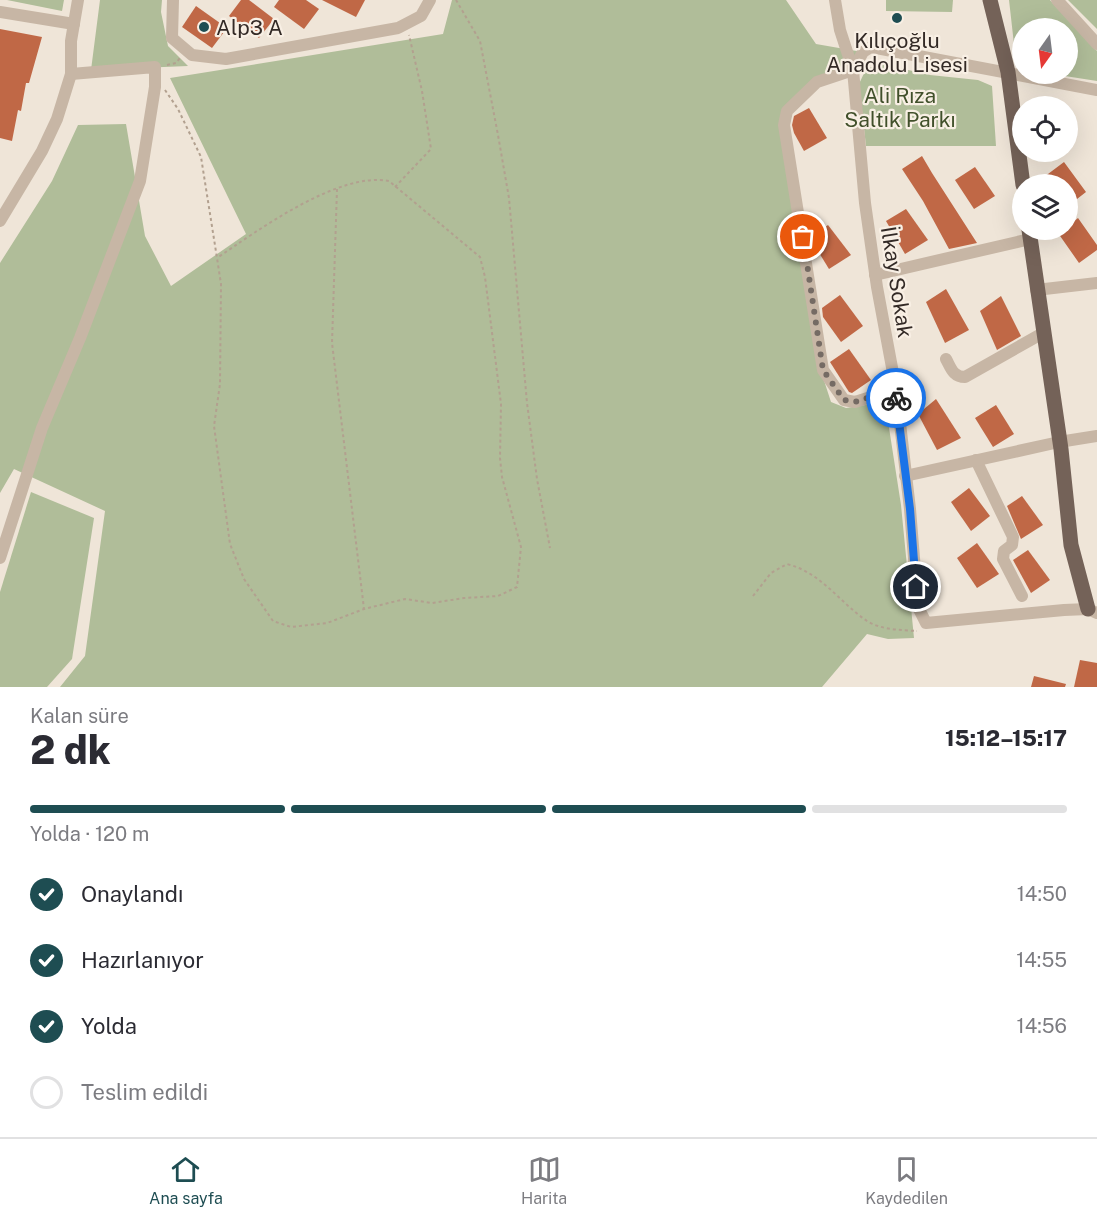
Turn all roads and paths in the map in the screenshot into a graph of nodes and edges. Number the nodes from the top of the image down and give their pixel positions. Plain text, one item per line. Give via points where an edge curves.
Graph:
1 (78, 0) edge
2 (173, 0) edge
3 (430, 0) edge
4 (456, 0) edge
5 (835, 0) edge
6 (990, 0) edge
7 (1057, 0) edge
8 (0, 12) edge
9 (74, 24) junction
10 (406, 24) junction
11 (1097, 44) edge
12 (181, 57) dead end
13 (853, 70) junction
14 (1008, 72) junction
15 (155, 73) junction
16 (70, 74) junction
17 (1097, 90) edge
18 (1022, 174) edge
19 (395, 187) junction
20 (337, 189) junction
21 (0, 221) edge
22 (1012, 239) edge
23 (1031, 240) edge
24 (217, 258) junction
25 (875, 275) junction
26 (1097, 283) edge
27 (1036, 290) junction
28 (1043, 333) junction
29 (946, 359) dead end
30 (896, 389) junction
31 (1097, 436) edge
32 (1059, 442) junction
33 (976, 460) junction
34 (905, 476) junction
35 (550, 548) dead end
36 (0, 558) edge
37 (753, 596) dead end
38 (1022, 596) dead end
39 (364, 609) junction
40 (1092, 611) edge
41 (926, 623) junction

1 - 9 street
2 - 10 street via 172,38 192,56 226,59 349,39
3 - 10 street via 421,16
4 - 35 path via 480,41 509,198 527,403
5 - 13 street, İlkay Sokak
6 - 14 main road
7 - 11 street
8 - 9 street
9 - 16 street
10 - 19 path via 431,149
12 - 15 path
13 - 14 street via 862,52 871,47
13 - 25 street, İlkay Sokak
13 - 30 street via 817,82 787,111 784,125 823,370 844,400 855,402
14 - 17 street
14 - 18 main road
15 - 16 street
15 - 24 path via 201,157
15 - 36 street via 140,181 42,428
16 - 21 street via 57,119 42,151
19 - 20 path via 374,178
19 - 39 path via 480,257 501,404 502,477 521,547 517,587 498,596 432,603 405,599
20 - 24 path via 279,215
20 - 39 path via 332,343
22 - 25 street
23 - 27 main road
24 - 39 path via 221,284 220,384 214,426 233,553 244,579 273,621 291,627 327,623
25 - 30 street, İlkay Sokak
26 - 27 street
27 - 28 main road
28 - 29 street via 965,377 958,377
28 - 32 main road
30 - 34 street, İlkay Sokak
31 - 32 street
32 - 33 street
32 - 40 main road via 1071,545
33 - 34 street
33 - 38 street via 1013,537 1002,559
34 - 41 street, İlkay Sokak via 918,607
37 - 41 path via 771,573 788,564 804,568 868,622 895,630 918,631
40 - 41 street

